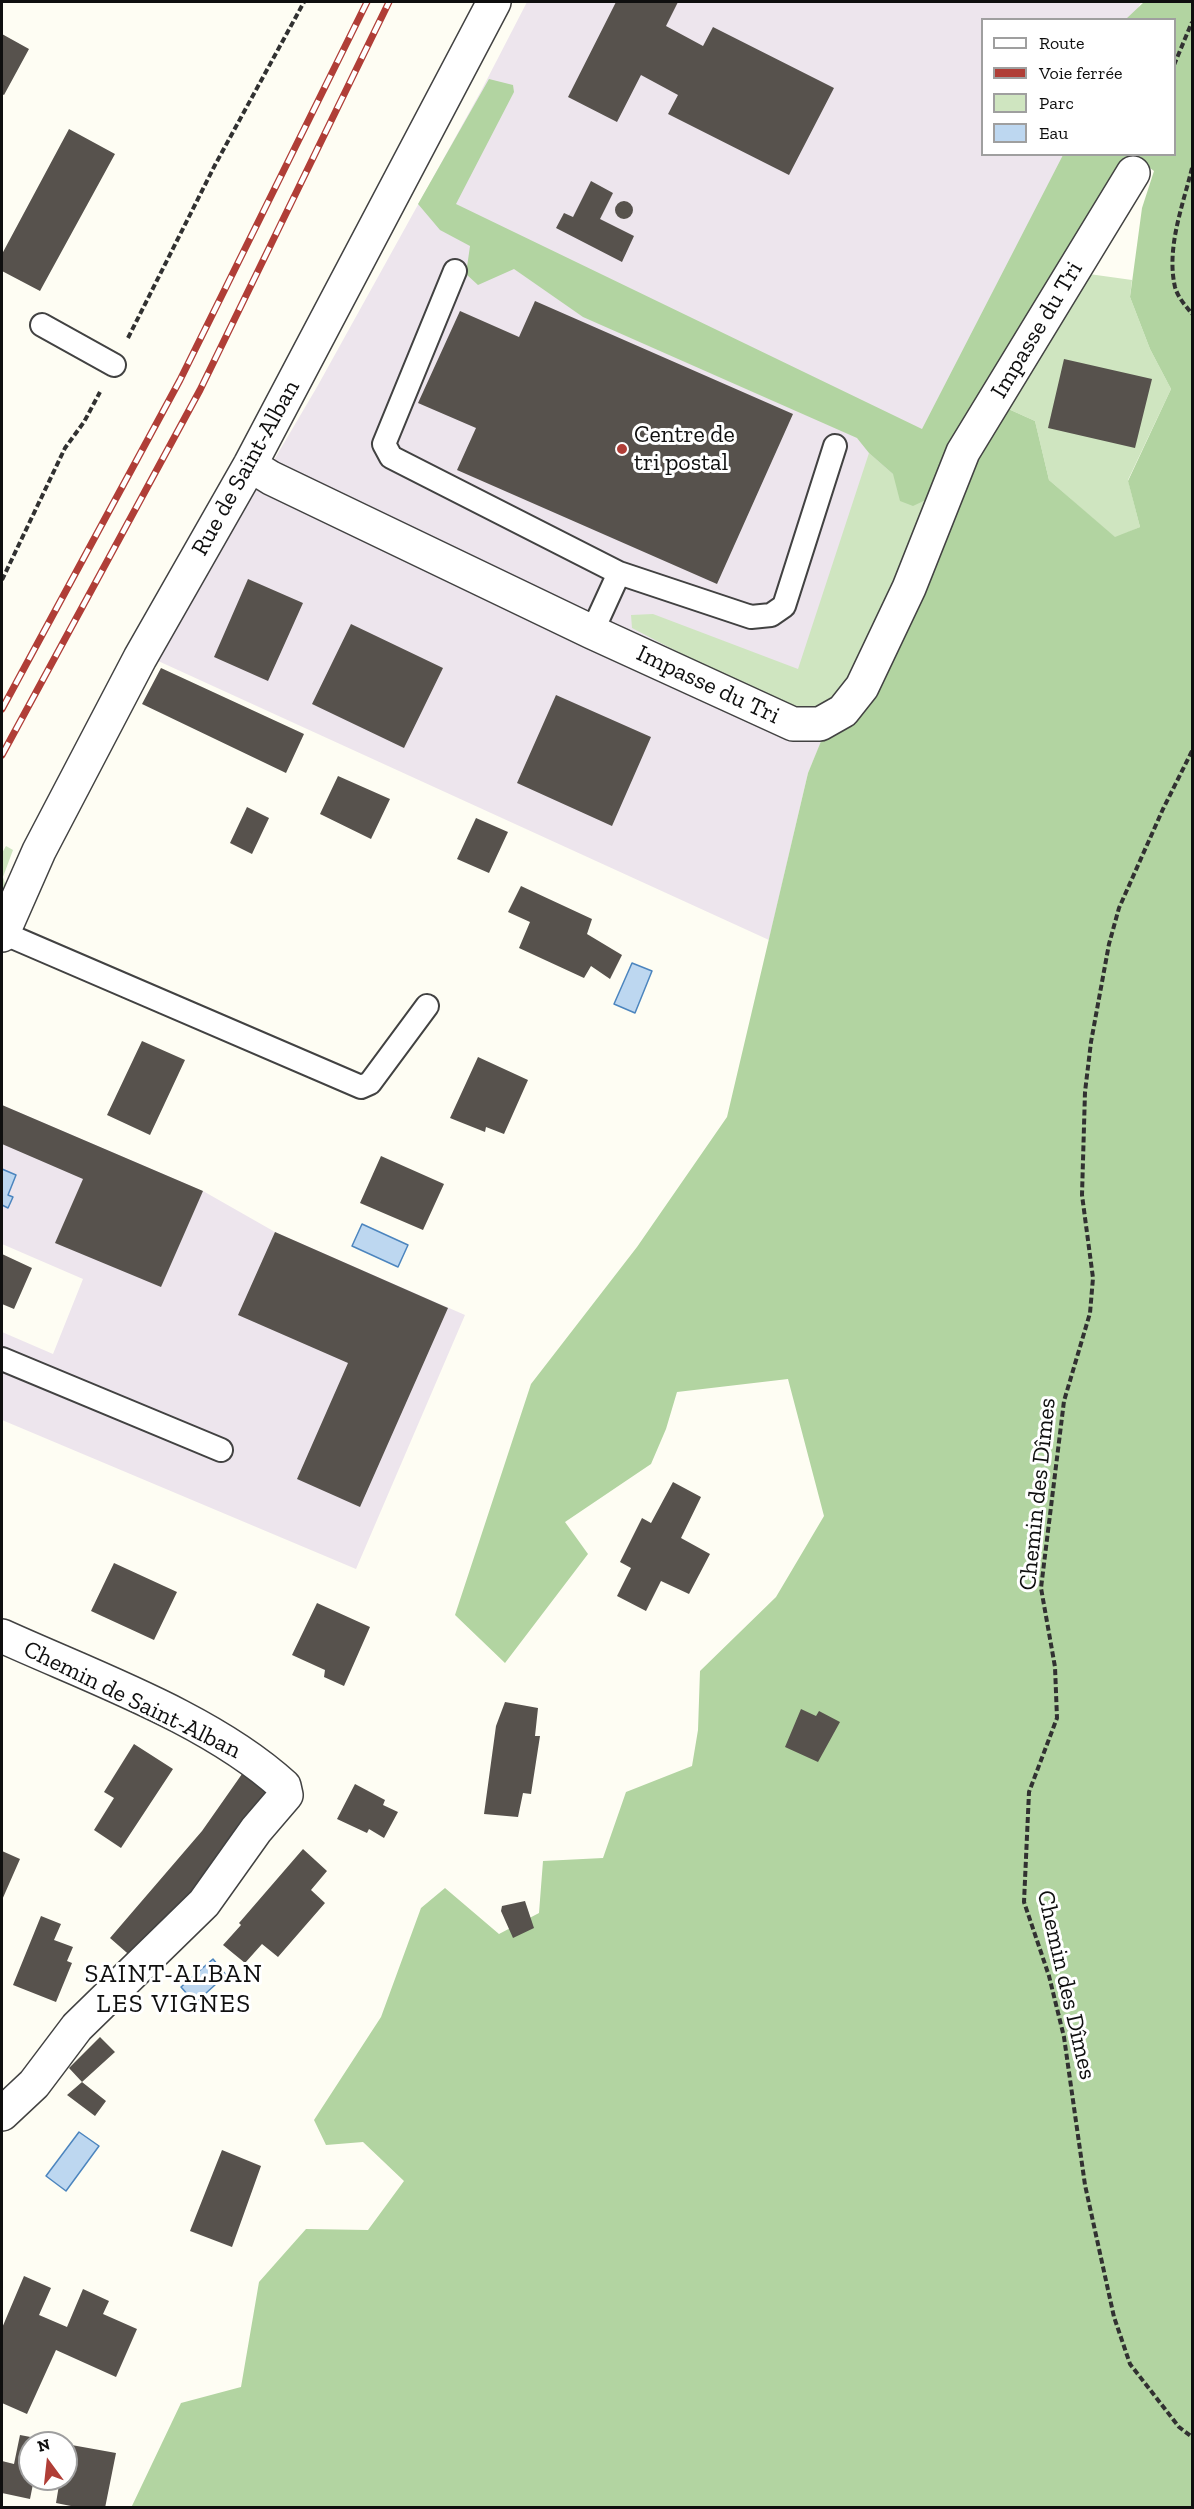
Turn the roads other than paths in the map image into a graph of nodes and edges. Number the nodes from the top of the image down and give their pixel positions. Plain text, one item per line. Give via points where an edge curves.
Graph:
1 (494, 2) edge
2 (1133, 172) dead end
3 (455, 271) dead end
4 (42, 324) dead end
5 (114, 365) road end
6 (835, 446) dead end
7 (250, 465) junction
8 (619, 573) junction
9 (592, 632) junction
10 (2, 934) edge
11 (427, 1006) dead end
12 (2, 1359) edge
13 (221, 1450) dead end
14 (2, 1636) edge
15 (2, 2114) edge

1 - 7 street, Rue de Saint-Alban
2 - 9 street, Impasse du Tri via 963,452 909,588 862,687 843,711 820,724 793,724
3 - 8 lane via 384,444 391,457
4 - 5 lane
6 - 8 lane via 784,606 771,615 751,617
7 - 9 street, Impasse du Tri
7 - 10 street, Rue de Saint-Alban via 140,658 39,851
8 - 9 lane
10 - 11 lane via 361,1087 370,1083
12 - 13 lane
14 - 15 street, Chemin de Saint-Alban via 160,1708 238,1749 284,1786 285,1795 204,1903 77,2027 34,2084

